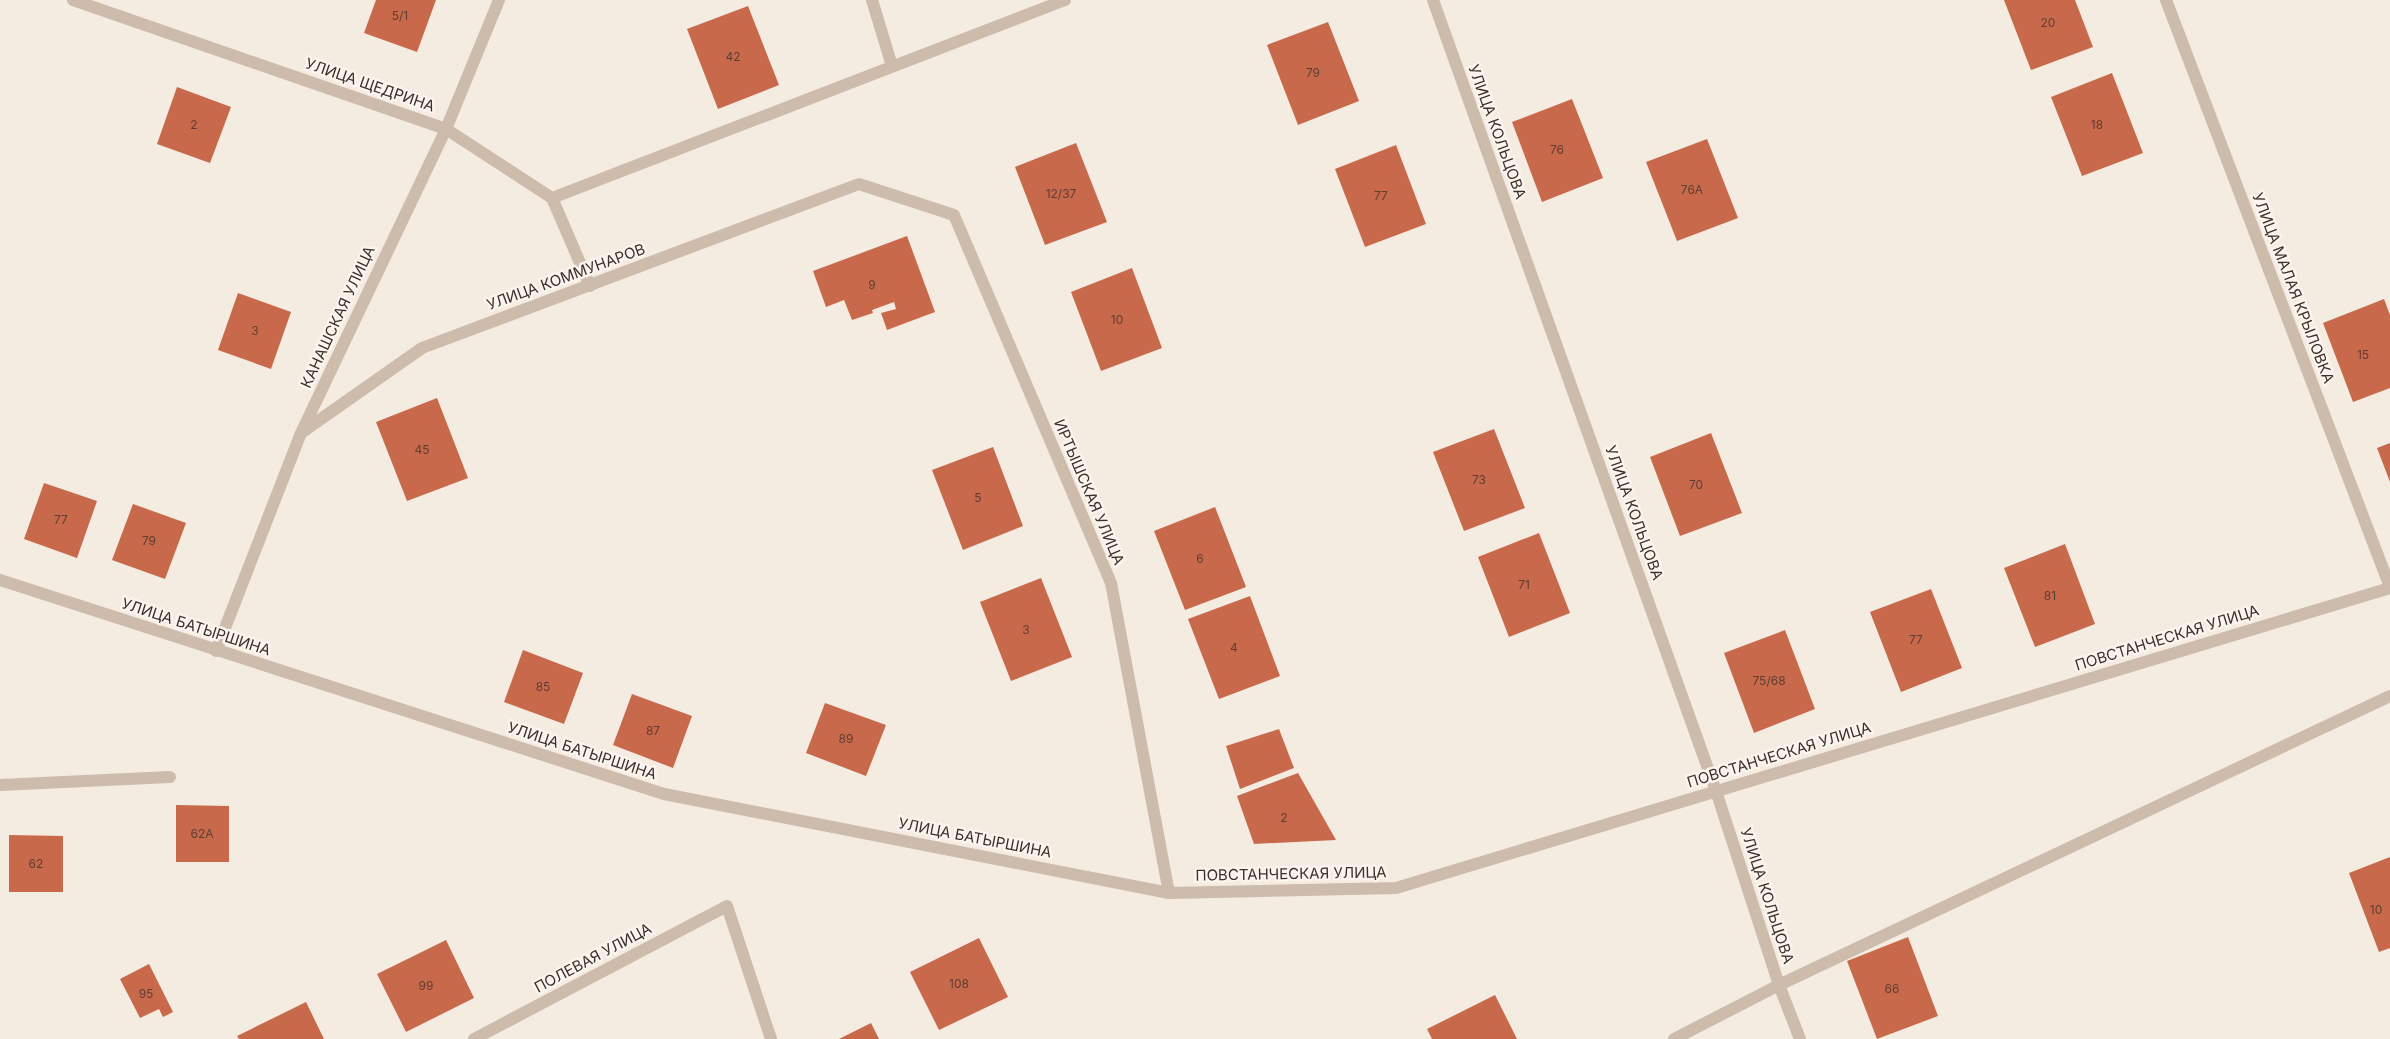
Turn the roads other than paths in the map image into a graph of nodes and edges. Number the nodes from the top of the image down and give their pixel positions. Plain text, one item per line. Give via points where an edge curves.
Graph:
1 (73, 0) edge
2 (499, 0) edge
3 (872, 0) edge
4 (1065, 0) edge
5 (1433, 0) edge
6 (2166, 0) edge
7 (892, 66) junction
8 (446, 128) junction
9 (859, 184) joint
10 (552, 198) junction
11 (590, 286) junction
12 (301, 433) junction
13 (0, 580) edge
14 (2390, 587) edge
15 (216, 651) junction
16 (2390, 696) edge
17 (170, 777) dead end
18 (0, 785) edge
19 (1716, 790) junction
20 (1168, 893) junction
21 (1779, 985) junction
22 (474, 1039) edge
23 (771, 1039) edge
24 (1674, 1039) edge
25 (1800, 1039) edge

1 - 8 street, УЛИЦА ЩЕДРИНА
2 - 8 street, КАНАШСКАЯ УЛИЦА
3 - 7 street
4 - 7 street
5 - 19 street, УЛИЦА КОЛЬЦОВА
6 - 14 street, УЛИЦА МАЛАЯ КРЫЛОВКА
7 - 10 street
8 - 10 street, УЛИЦА ЩЕДРИНА
8 - 12 street, КАНАШСКАЯ УЛИЦА
9 - 11 street, УЛИЦА КОММУНАРОВ
9 - 20 street, ИРТЫШСКАЯ УЛИЦА via 954,215 1110,583
10 - 11 street
11 - 12 street, УЛИЦА КОММУНАРОВ via 422,348
12 - 15 street, КАНАШСКАЯ УЛИЦА
13 - 15 street, УЛИЦА БАТЫРШИНА
14 - 19 street, ПОВСТАНЧЕСКАЯ УЛИЦА
15 - 20 street, УЛИЦА БАТЫРШИНА via 664,794
16 - 21 street
17 - 18 street
19 - 20 street, ПОВСТАНЧЕСКАЯ УЛИЦА via 1396,888
19 - 21 street, УЛИЦА КОЛЬЦОВА
21 - 24 street
21 - 25 street, УЛИЦА КОЛЬЦОВА
22 - 23 street, ПОЛЕВАЯ УЛИЦА via 727,906

